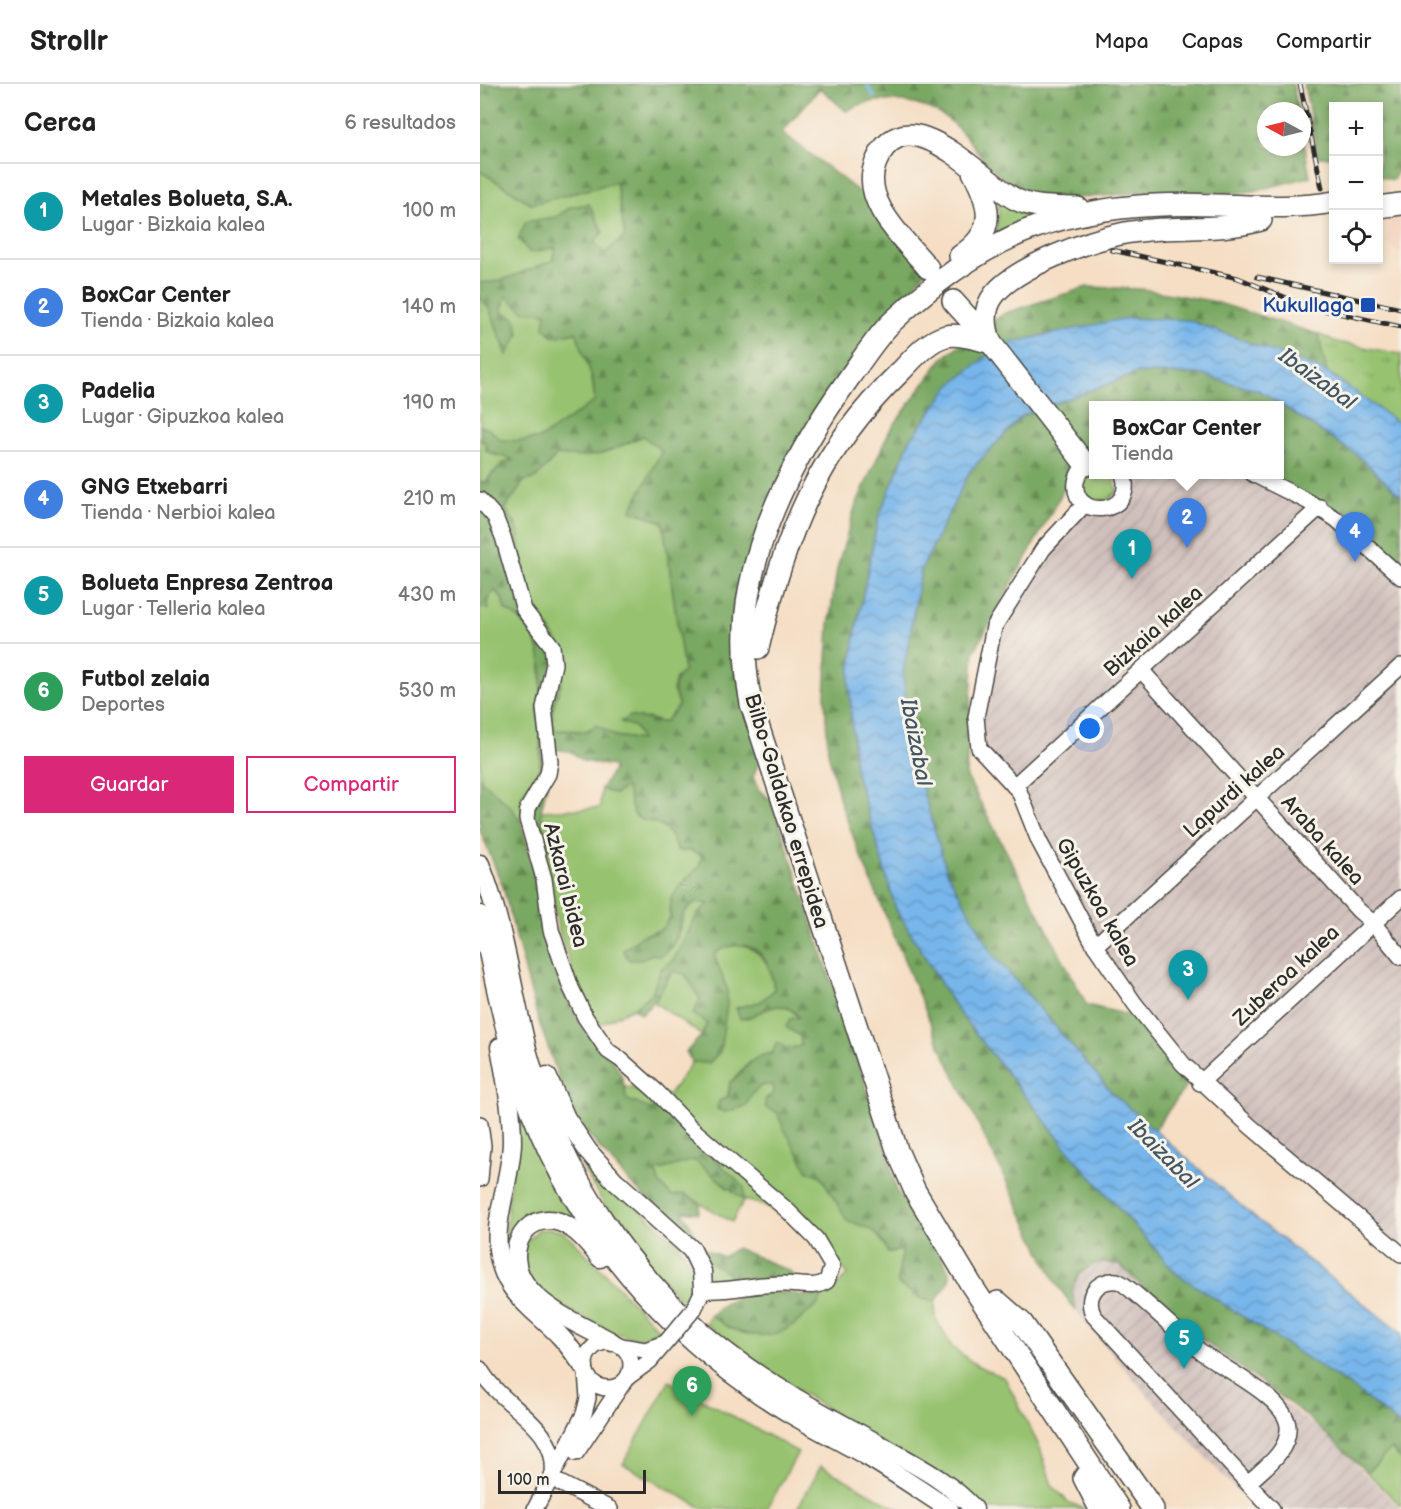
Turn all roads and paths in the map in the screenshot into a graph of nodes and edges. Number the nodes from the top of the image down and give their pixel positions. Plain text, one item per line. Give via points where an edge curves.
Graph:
1 (971, 169) junction
2 (1401, 191) edge
3 (1383, 194) edge
4 (1329, 202) edge
5 (1401, 204) edge
6 (1383, 206) edge
7 (1105, 209) junction
8 (1329, 215) edge
9 (1261, 220) junction
10 (928, 268) dead end
11 (953, 301) dead end
12 (892, 322) junction
13 (991, 343) junction
14 (1085, 459) edge
15 (1127, 479) edge
16 (1263, 479) edge
17 (480, 500) edge
18 (1085, 504) junction
19 (1320, 507) junction
20 (1401, 577) edge
21 (758, 648) junction
22 (1401, 666) edge
23 (1141, 670) junction
24 (1014, 786) junction
25 (1256, 798) junction
26 (480, 864) edge
27 (1401, 898) edge
28 (480, 915) edge
29 (1373, 923) junction
30 (480, 930) edge
31 (1095, 946) junction
32 (1401, 957) edge
33 (508, 968) junction
34 (1200, 1083) junction
35 (480, 1124) edge
36 (480, 1179) edge
37 (1401, 1254) edge
38 (703, 1290) junction
39 (731, 1290) junction
40 (992, 1305) junction
41 (694, 1309) junction
42 (667, 1341) junction
43 (617, 1344) junction
44 (480, 1369) edge
45 (585, 1370) junction
46 (626, 1380) junction
47 (749, 1387) junction
48 (577, 1431) junction
49 (544, 1435) junction
50 (556, 1480) junction
51 (1248, 1483) junction
52 (536, 1509) edge
53 (546, 1509) edge
54 (610, 1509) edge
55 (950, 1509) edge
56 (974, 1509) edge
57 (1100, 1509) edge
58 (1119, 1509) edge
59 (1135, 1509) edge
60 (1153, 1509) edge
61 (1272, 1509) edge

1 - 7 highway via 1006,194 1031,204
1 - 10 highway via 952,150 920,136 892,142 876,162 874,194 881,209
1 - 12 highway via 988,205 984,229 967,251 936,272 896,309
2 - 3 highway
4 - 7 highway, Bilbo-Galdakao errepidea via 1261,207 1164,204
5 - 6 highway
7 - 12 highway, Bilbo-Galdakao errepidea via 1052,222 993,246
8 - 9 highway, Bilbo-Galdakao errepidea
9 - 13 highway via 1238,226 1170,227 1124,233 1065,251 1006,284 993,296 985,327
9 - 21 highway, Bilbo-Galdakao errepidea via 1164,218 1091,225 1040,240 999,258 936,300 884,353 819,449 788,514 766,574
11 - 13 highway
12 - 40 highway, Bilbo-Galdakao errepidea via 817,426 771,520 749,590 746,678 756,720 897,1150 933,1225
13 - 14 highway
13 - 21 highway via 947,336 930,343 861,414 823,465 780,560
14 - 18 street via 1076,486
15 - 18 street via 1122,496 1112,507 1098,509
16 - 19 street
17 - 39 street, Azkarai bidea via 495,517 525,610 552,646 554,664 544,708 550,762 548,774 528,808 527,819 551,930 571,988 608,1052 787,1210 816,1239 832,1266 831,1275 822,1284 762,1284
18 - 24 street, Gipuzkoa kalea via 1043,549 994,627 984,666 975,732 982,755
19 - 20 street via 1355,533
19 - 23 street, Bizkaia kalea
21 - 40 highway, Bilbo-Galdakao errepidea via 769,716 910,1145
22 - 25 street, Lapurdi kalea
23 - 24 street, Bizkaia kalea
23 - 25 street, Araba kalea
24 - 31 street, Gipuzkoa kalea
25 - 29 street, Araba kalea
25 - 31 street, Lapurdi kalea
26 - 33 main road
27 - 29 street, Zuberoa kalea
28 - 47 main road via 523,1091 550,1158 597,1237 641,1292 694,1343
29 - 32 street, Araba kalea
29 - 34 street, Zuberoa kalea
30 - 45 main road via 510,1108 512,1144 497,1245 504,1273 517,1295 561,1336
31 - 34 street, Gipuzkoa kalea via 1135,1004
33 - 38 main road via 524,997 544,1068 566,1119 614,1180 692,1250 702,1271
33 - 56 main road via 528,1054 564,1148 586,1190 644,1270 723,1350 780,1388 936,1478
34 - 37 street, Gipuzkoa kalea
35 - 36 street
38 - 39 street
38 - 41 street
39 - 41 street
40 - 57 highway via 1000,1344 1077,1463
40 - 58 highway via 1068,1434
40 - 59 highway
40 - 60 highway via 1022,1323
41 - 42 street, bridge
42 - 43 street via 645,1350
42 - 46 street
43 - 45 street via 598,1344 592,1348
43 - 46 street via 629,1357
43 - 47 main road via 530,1290 514,1261 520,1236 528,1228 539,1222 556,1221 572,1228 631,1296 691,1353
44 - 49 street via 502,1398
45 - 46 street via 595,1385 602,1388 616,1387
45 - 48 street via 588,1398
46 - 50 street
47 - 55 main road
48 - 49 street via 559,1437
48 - 50 street
49 - 50 street via 553,1455
50 - 52 street
50 - 53 street
50 - 54 street
51 - 51 street via 1283,1448 1288,1425 1280,1406 1188,1341 1124,1283 1108,1281 1096,1287 1090,1299 1094,1317
51 - 61 street

